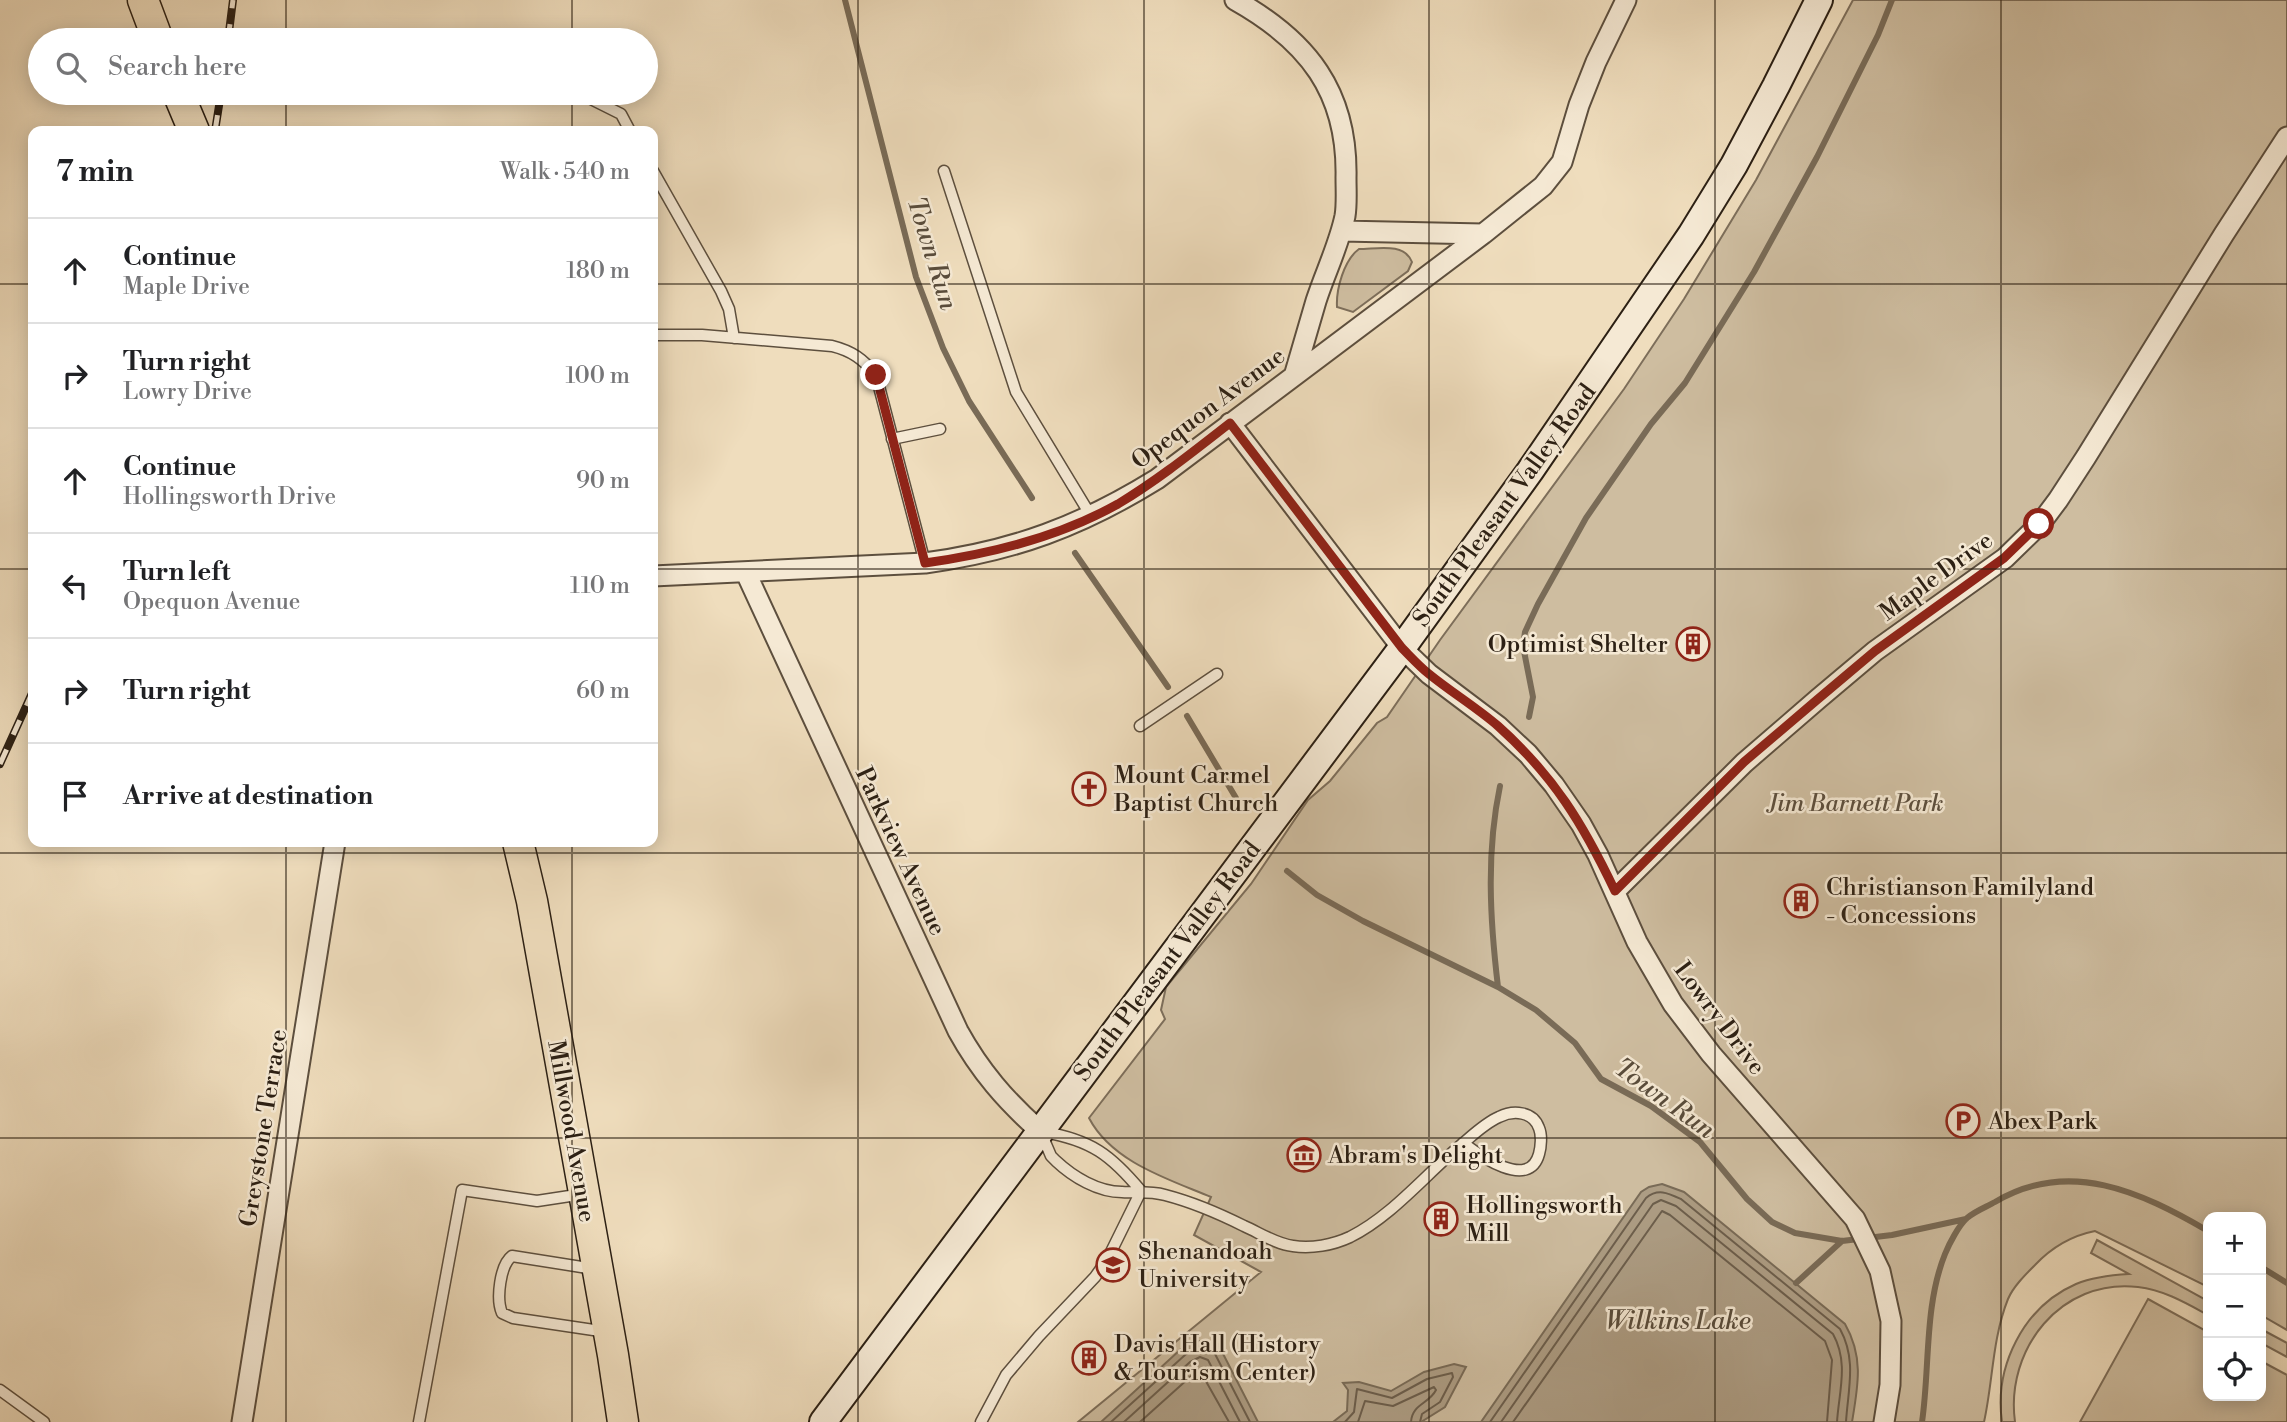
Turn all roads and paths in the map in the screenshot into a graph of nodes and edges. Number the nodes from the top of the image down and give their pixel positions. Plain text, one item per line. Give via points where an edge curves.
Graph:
1 (143, 0) edge
2 (1235, 0) edge
3 (1626, 0) edge
4 (1819, 0) edge
5 (154, 28) edge
6 (183, 105) edge
7 (603, 105) edge
8 (192, 126) edge
9 (627, 126) edge
10 (2287, 138) edge
11 (944, 171) dead end
12 (658, 179) edge
13 (1342, 231) junction
14 (1483, 234) junction
15 (658, 335) edge
16 (734, 338) junction
17 (1296, 373) junction
18 (1230, 423) junction
19 (940, 429) dead end
20 (892, 439) junction
21 (1091, 517) junction
22 (925, 563) junction
23 (746, 573) junction
24 (658, 576) edge
25 (1402, 648) junction
26 (1217, 674) dead end
27 (1140, 726) dead end
28 (334, 847) edge
29 (519, 847) edge
30 (1615, 891) junction
31 (1040, 1131) junction
32 (1463, 1143) junction
33 (1141, 1191) junction
34 (583, 1194) junction
35 (598, 1270) junction
36 (609, 1333) junction
37 (0, 1390) edge
38 (44, 1422) edge
39 (242, 1422) edge
40 (419, 1422) edge
41 (623, 1422) edge
42 (823, 1422) edge
43 (981, 1422) edge
44 (1884, 1422) edge

1 - 5 main road
2 - 13 street via 1284,32 1322,76 1332,96 1347,160
3 - 14 street, Opequon Avenue via 1579,105 1562,162 1543,186
4 - 25 main road, South Pleasant Valley Road via 1752,131 1691,235 1538,460
6 - 8 main road
7 - 9 lane via 621,114
10 - 30 street, Maple Drive via 2039,524 2004,558 1875,651 1744,762
11 - 21 lane via 1016,392
12 - 16 lane via 721,291
13 - 14 street
13 - 17 street
14 - 17 street, Opequon Avenue
15 - 16 lane
16 - 20 lane via 832,346 864,360 876,375
17 - 18 street, Opequon Avenue
18 - 21 street, Opequon Avenue via 1157,479
18 - 25 street, Lowry Drive
19 - 20 lane
20 - 22 lane
21 - 22 street, Opequon Avenue via 1026,542
22 - 23 street, Opequon Avenue
23 - 24 street, Opequon Avenue
23 - 31 street, Parkview Avenue via 958,1031 993,1086
25 - 30 street, Lowry Drive via 1528,754 1569,805
25 - 31 main road, South Pleasant Valley Road
26 - 27 lane
28 - 39 street, Greystone Terrace
29 - 34 main road, Millwood Avenue
30 - 44 street, Lowry Drive via 1637,943 1673,1004 1855,1219 1881,1271 1891,1321
31 - 33 lane via 1088,1144 1126,1173
31 - 33 lane via 1051,1156 1096,1188
31 - 42 main road, South Pleasant Valley Road
32 - 32 lane via 1507,1113 1523,1112 1534,1118 1540,1129 1538,1157 1525,1169 1501,1167
32 - 33 lane via 1363,1230 1316,1246 1279,1243 1197,1205
33 - 43 lane via 1107,1261 1006,1374
34 - 35 main road, Millwood Avenue
34 - 40 lane via 537,1201 462,1190
35 - 36 main road, Millwood Avenue
35 - 36 lane via 512,1256 506,1262 499,1305 513,1318
36 - 41 main road, Millwood Avenue
37 - 38 lane

